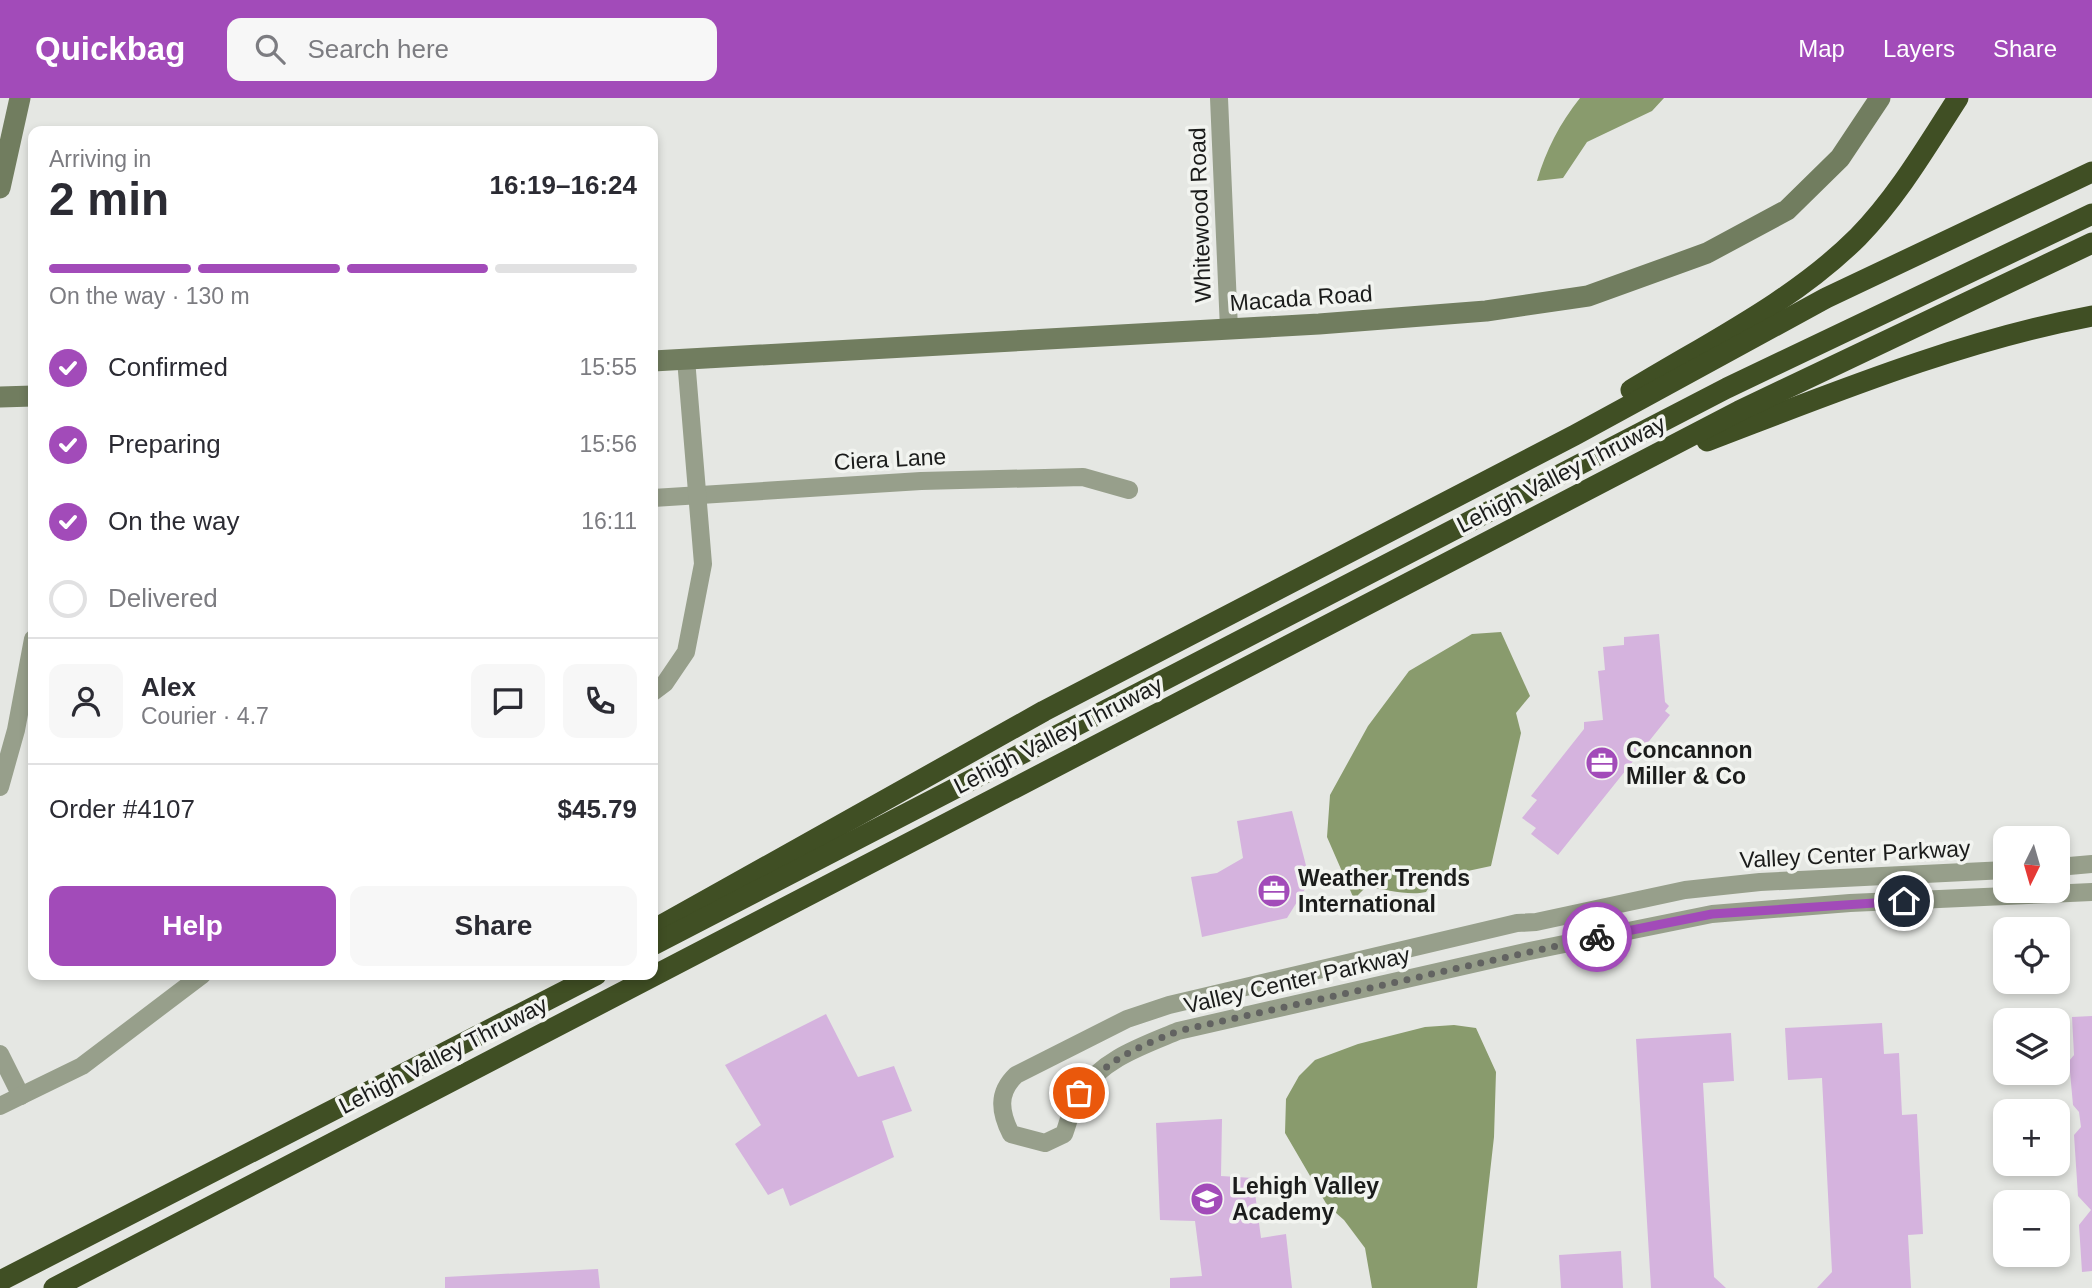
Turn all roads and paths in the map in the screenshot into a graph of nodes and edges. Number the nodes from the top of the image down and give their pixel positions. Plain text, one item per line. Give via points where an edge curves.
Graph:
1 (20, 98) edge
2 (1219, 98) edge
3 (1880, 98) edge
4 (1958, 98) edge
5 (2092, 172) edge
6 (0, 188) edge
7 (2092, 214) edge
8 (2092, 243) edge
9 (2092, 316) edge
10 (1229, 329) junction
11 (686, 359) junction
12 (658, 361) edge
13 (28, 396) edge
14 (0, 397) edge
15 (1614, 476) junction
16 (1129, 490) dead end
17 (696, 497) junction
18 (658, 498) edge
19 (1442, 505) junction
20 (658, 688) edge
21 (28, 696) edge
22 (25, 730) edge
23 (0, 787) edge
24 (2092, 864) edge
25 (2070, 866) edge
26 (1993, 871) edge
27 (2092, 892) edge
28 (2070, 893) edge
29 (1993, 896) edge
30 (658, 927) edge
31 (658, 942) edge
32 (658, 974) edge
33 (195, 980) edge
34 (567, 980) edge
35 (586, 980) edge
36 (646, 980) edge
37 (0, 1054) edge
38 (410, 1071) junction
39 (22, 1096) junction
40 (0, 1106) edge
41 (0, 1282) edge
42 (54, 1288) edge

1 - 6 street
2 - 10 street, Whitewood Road
3 - 10 street, Macada Road via 1840,158 1787,210 1737,239 1643,279 1588,296 1526,307
4 - 19 highway via 1892,197 1860,235 1822,269
5 - 19 highway via 1872,274
7 - 31 highway, Lehigh Valley Thruway via 1739,382
8 - 15 highway, Lehigh Valley Thruway via 1856,353
9 - 15 highway via 1992,340 1871,379
10 - 11 street, Macada Road
11 - 12 street, Macada Road
11 - 17 street
13 - 14 street
15 - 32 highway, Lehigh Valley Thruway
16 - 17 street, Ciera Lane via 1083,477 920,481
17 - 18 street, Ciera Lane
17 - 20 street via 702,564 686,652
19 - 30 highway via 1044,711
21 - 22 street
22 - 23 street
24 - 25 street
26 - 29 street, Valley Center Parkway via 1685,890 1382,953 1169,1005 1127,1019 1016,1075 1006,1084 1001,1106 1004,1120 1011,1134 1045,1143 1064,1134 1079,1093 1125,1052 1178,1031 1525,952 1712,914
27 - 28 street, Valley Center Parkway
33 - 39 street via 82,1066
34 - 38 highway
35 - 38 highway, Lehigh Valley Thruway
36 - 42 highway, Lehigh Valley Thruway
37 - 39 street
38 - 41 highway, Lehigh Valley Thruway
39 - 40 street

